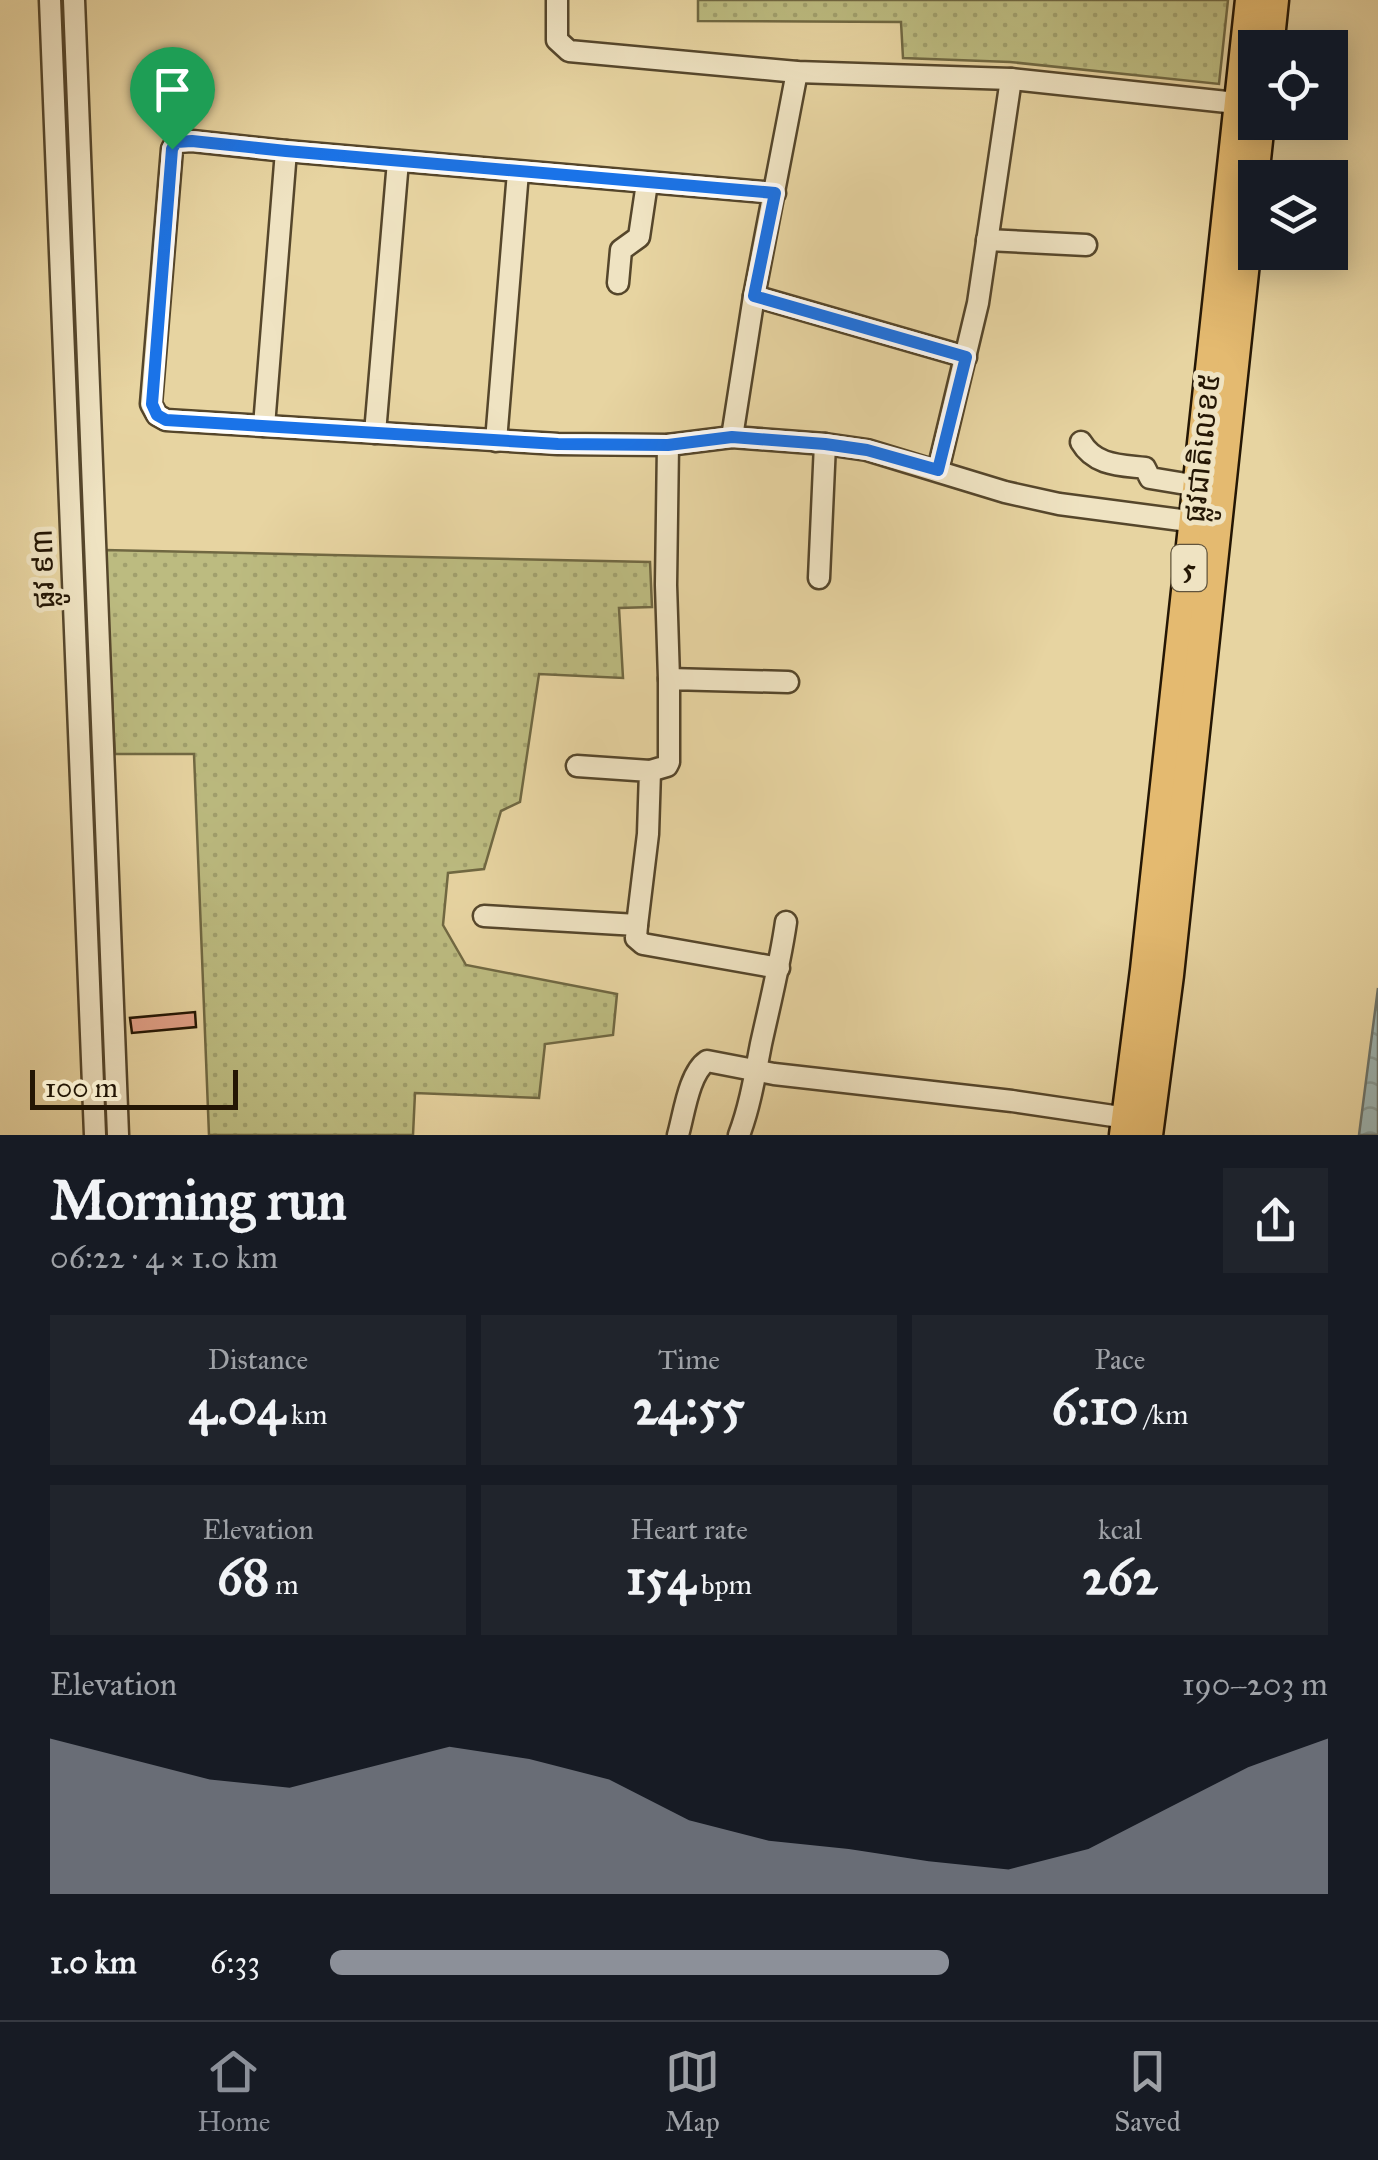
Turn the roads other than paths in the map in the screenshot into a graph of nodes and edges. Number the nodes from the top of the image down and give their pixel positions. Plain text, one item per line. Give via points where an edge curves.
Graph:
1 (50, 0) edge
2 (74, 0) edge
3 (557, 0) edge
4 (1251, 0) edge
5 (1273, 0) edge
6 (1251, 30) edge
7 (1270, 30) edge
8 (798, 72) junction
9 (1011, 80) junction
10 (1238, 108) edge
11 (1247, 140) edge
12 (1248, 140) edge
13 (286, 151) junction
14 (398, 161) junction
15 (518, 172) junction
16 (647, 183) junction
17 (775, 193) junction
18 (987, 240) junction
19 (1086, 245) dead end
20 (618, 283) dead end
21 (754, 296) junction
22 (966, 357) junction
23 (264, 426) junction
24 (375, 433) junction
25 (732, 437) junction
26 (496, 440) junction
27 (1081, 442) dead end
28 (825, 444) junction
29 (668, 445) junction
30 (938, 470) junction
31 (1198, 486) junction
32 (1205, 523) junction
33 (819, 578) dead end
34 (669, 679) junction
35 (788, 682) dead end
36 (578, 766) dead end
37 (650, 771) junction
38 (484, 916) dead end
39 (786, 922) dead end
40 (637, 926) junction
41 (779, 968) junction
42 (756, 1071) junction
43 (1133, 1129) edge
44 (95, 1135) edge
45 (118, 1135) edge
46 (678, 1135) edge
47 (739, 1135) edge

1 - 44 street, ផ្លូវ ៩៣
2 - 45 street, ផ្លូវ ៩៣
3 - 8 street via 557,40 569,51
4 - 6 highway, ផ្លូវជាតិលេខ៥ / 5
5 - 7 highway
8 - 9 street
8 - 17 street
9 - 10 street
9 - 18 street
11 - 31 highway, ផ្លូវជាតិលេខ៥ / 5
12 - 32 highway, ផ្លូវជាតិលេខ៥ / 5
13 - 14 street
13 - 23 street
13 - 23 street via 192,141 176,142 172,149 153,385 152,404 166,420
14 - 15 street
14 - 24 street
15 - 16 street
15 - 26 street
16 - 17 street
16 - 20 street via 640,237 621,250
17 - 21 street
18 - 19 street
18 - 22 street
21 - 22 street
21 - 25 street
22 - 30 street
23 - 24 street
24 - 26 street
25 - 28 street
25 - 29 street
26 - 29 street
27 - 31 street via 1097,459
28 - 30 street
28 - 33 street
29 - 34 street
30 - 32 street via 1059,504
31 - 32 highway, ផ្លូវជាតិលេខ៥ / 5
32 - 43 highway, ផ្លូវជាតិលេខ៥ / 5 via 1170,962
34 - 35 street
34 - 37 street via 669,762
36 - 37 street
37 - 40 street
38 - 40 street
39 - 41 street
40 - 41 street via 642,944
41 - 42 street
42 - 43 street via 1012,1101
42 - 46 street via 704,1062
42 - 47 street

